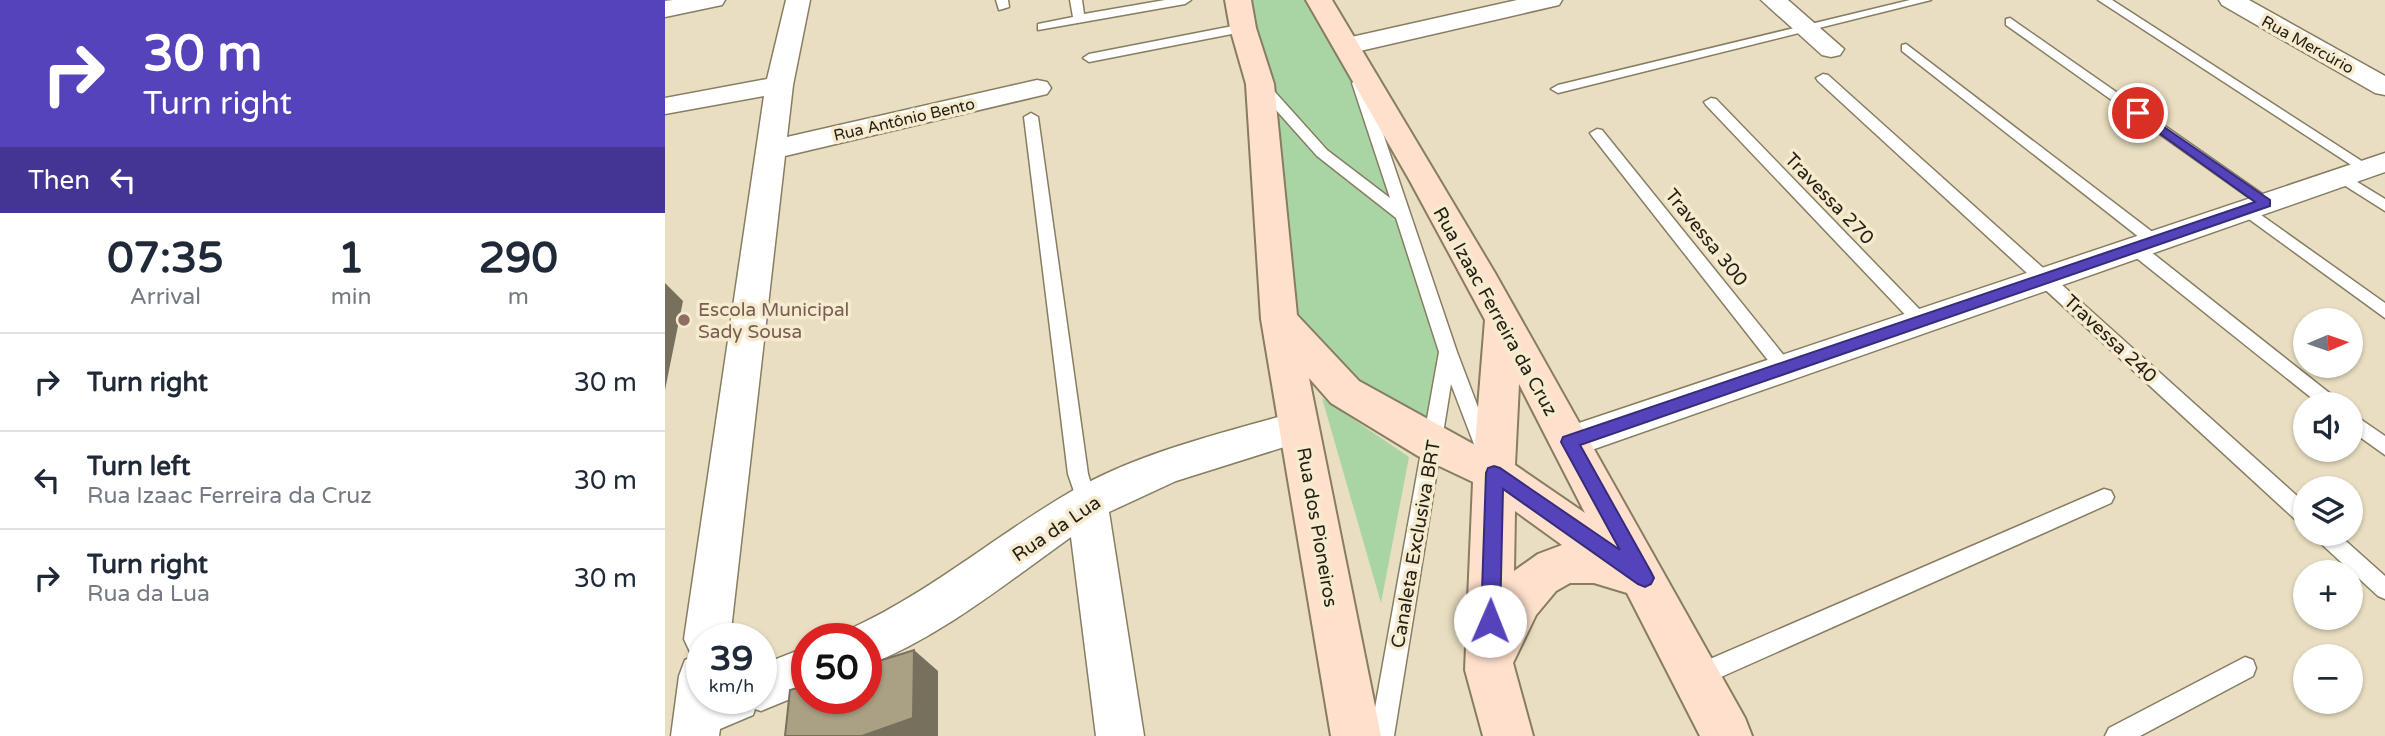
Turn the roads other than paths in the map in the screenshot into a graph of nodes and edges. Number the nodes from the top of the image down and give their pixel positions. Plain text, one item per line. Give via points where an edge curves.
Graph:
1 (713, 0) edge
2 (798, 0) edge
3 (1076, 0) edge
4 (1185, 0) edge
5 (1238, 0) edge
6 (1319, 0) edge
7 (1550, 0) edge
8 (1773, 0) edge
9 (1925, 0) edge
10 (2104, 0) edge
11 (2231, 0) edge
12 (1154, 3) edge
13 (1496, 5) edge
14 (665, 9) edge
15 (1079, 19) junction
16 (2010, 22) dead end
17 (1042, 27) dead end
18 (1243, 28) junction
19 (1807, 29) junction
20 (1347, 46) junction
21 (1906, 48) dead end
22 (1831, 49) dead end
23 (1089, 58) dead end
24 (1823, 78) dead end
25 (1260, 84) junction
26 (779, 85) junction
27 (2385, 87) edge
28 (1037, 88) dead end
29 (1558, 89) dead end
30 (1711, 102) dead end
31 (665, 106) edge
32 (1031, 117) dead end
33 (1597, 133) dead end
34 (771, 150) junction
35 (2364, 169) edge
36 (2385, 206) edge
37 (2256, 207) junction
38 (1403, 217) junction
39 (2145, 244) junction
40 (2046, 278) junction
41 (2385, 312) edge
42 (1279, 319) junction
43 (1503, 320) junction
44 (1921, 321) junction
45 (1448, 352) junction
46 (1784, 368) junction
47 (2317, 392) edge
48 (1299, 427) junction
49 (2363, 429) edge
50 (1569, 442) junction
51 (1433, 444) junction
52 (2385, 447) edge
53 (1494, 473) junction
54 (2104, 497) dead end
55 (1087, 503) junction
56 (2293, 505) edge
57 (2337, 546) edge
58 (1645, 578) junction
59 (2385, 589) edge
60 (709, 623) edge
61 (882, 635) edge
62 (2245, 668) dead end
63 (1489, 670) junction
64 (1695, 677) junction
65 (1119, 736) edge
66 (1356, 736) edge
67 (1383, 736) edge
68 (1508, 736) edge
69 (1727, 736) edge
70 (2117, 736) edge

1 - 14 street
2 - 26 street
3 - 15 lane
4 - 12 lane
5 - 18 main road
6 - 20 main road, Rua Izaac Ferreira da Cruz
7 - 13 street
8 - 19 street
9 - 19 lane
10 - 35 lane
11 - 27 street, Rua Mercúrio
12 - 15 lane
13 - 20 street
15 - 17 lane
16 - 37 lane
18 - 23 lane
18 - 25 main road
19 - 22 street
19 - 29 lane
20 - 38 lane, Canaleta Exclusiva BRT
20 - 43 main road, Rua Izaac Ferreira da Cruz
21 - 39 lane
24 - 40 lane, Travessa 240
25 - 38 lane via 1322,153
25 - 42 main road
26 - 31 street
26 - 34 street
28 - 34 street, Rua Antônio Bento
30 - 44 lane, Travessa 270
32 - 55 lane via 1079,474
33 - 46 lane, Travessa 300
34 - 60 street
35 - 36 lane
35 - 37 street
37 - 39 street
37 - 41 lane
38 - 45 lane, Canaleta Exclusiva BRT
39 - 40 street
39 - 47 lane
40 - 44 street
40 - 56 lane, Travessa 240
42 - 48 main road, Rua dos Pioneiros
42 - 51 main road via 1345,392
43 - 50 main road, Rua Izaac Ferreira da Cruz
43 - 53 main road
44 - 46 street
45 - 51 lane, Canaleta Exclusiva BRT
45 - 53 lane, Canaleta Exclusiva BRT
46 - 50 street
48 - 55 street, Rua da Lua via 1149,474
48 - 66 main road, Rua dos Pioneiros
49 - 52 lane
50 - 58 main road, Rua Izaac Ferreira da Cruz
51 - 53 main road
51 - 67 lane, Canaleta Exclusiva BRT
53 - 58 main road
53 - 63 main road
54 - 64 lane
55 - 61 street, Rua da Lua via 968,588
55 - 65 street
57 - 59 lane
58 - 63 main road via 1591,562 1559,565 1533,580 1512,607
58 - 64 main road, Rua Izaac Ferreira da Cruz
62 - 70 lane
63 - 68 main road
64 - 69 main road, Rua Izaac Ferreira da Cruz

